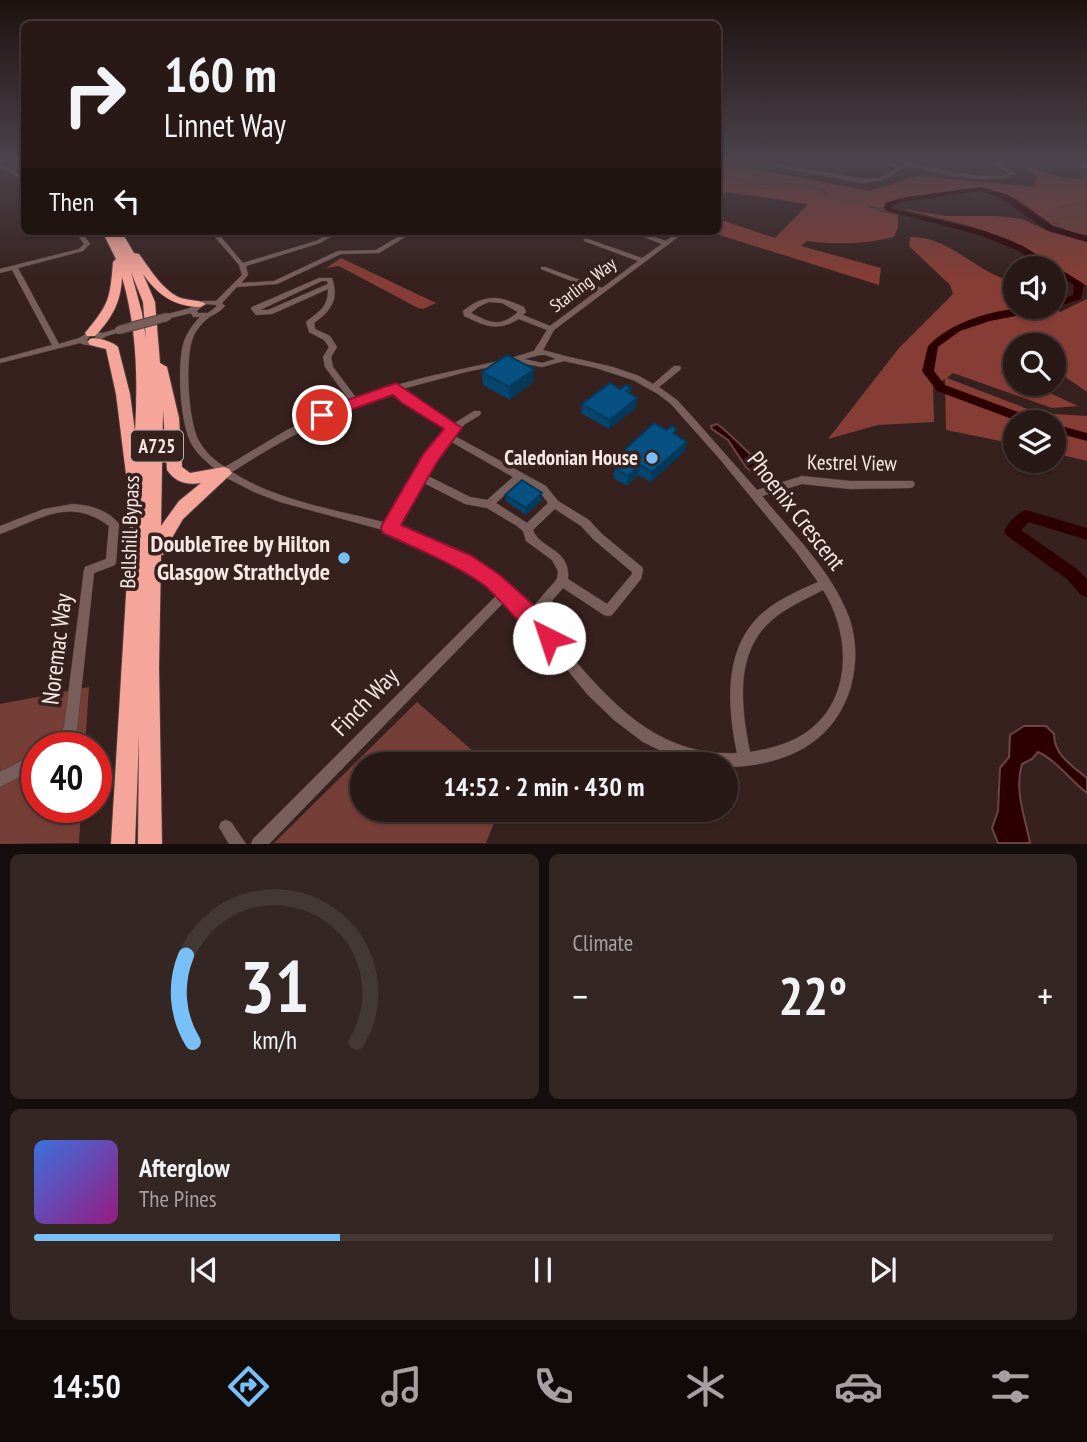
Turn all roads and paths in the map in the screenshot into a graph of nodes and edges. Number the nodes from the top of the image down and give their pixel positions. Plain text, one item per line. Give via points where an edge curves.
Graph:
1 (81, 235) edge
2 (110, 235) edge
3 (117, 235) edge
4 (217, 235) edge
5 (331, 235) edge
6 (405, 235) edge
7 (643, 235) edge
8 (677, 235) edge
9 (586, 240) dead end
10 (666, 243) junction
11 (122, 249) junction
12 (642, 260) junction
13 (242, 265) junction
14 (14, 267) junction
15 (543, 268) dead end
16 (0, 271) edge
17 (238, 285) junction
18 (332, 285) junction
19 (602, 290) junction
20 (218, 303) junction
21 (196, 307) junction
22 (207, 315) junction
23 (518, 316) junction
24 (551, 329) junction
25 (92, 337) junction
26 (153, 345) junction
27 (57, 346) junction
28 (549, 353) junction
29 (535, 357) junction
30 (0, 361) edge
31 (677, 368) dead end
32 (654, 387) junction
33 (396, 388) junction
34 (355, 402) junction
35 (477, 413) dead end
36 (450, 431) junction
37 (224, 473) junction
38 (419, 476) junction
39 (519, 477) junction
40 (909, 484) dead end
41 (754, 494) junction
42 (138, 503) junction
43 (489, 504) junction
44 (554, 504) junction
45 (390, 528) junction
46 (527, 529) junction
47 (0, 530) edge
48 (562, 581) junction
49 (826, 583) junction
50 (506, 593) junction
51 (531, 617) junction
52 (149, 668) junction
53 (68, 732) edge
54 (745, 760) junction
55 (21, 769) edge
56 (0, 780) edge
57 (226, 827) dead end
58 (123, 844) edge
59 (150, 844) edge
60 (239, 844) edge
61 (258, 844) edge

1 - 14 street via 87,244 81,250
2 - 11 highway, Bellshill Bypass / A725
3 - 11 highway, Bellshill Bypass / A725
4 - 13 street
5 - 13 street
6 - 17 street via 377,252 340,252 312,271 275,283
7 - 10 street
8 - 10 street, Starling Way
9 - 12 street
10 - 12 street, Starling Way
11 - 21 highway via 171,299
11 - 25 highway via 112,305
11 - 26 highway, Bellshill Bypass / A725 via 149,302
11 - 42 highway, Bellshill Bypass / A725 via 142,349
12 - 19 street, Starling Way
13 - 17 street via 245,275
14 - 16 street
14 - 27 street
15 - 19 street
17 - 20 street
18 - 18 street via 269,312 255,309 321,279 330,279
18 - 34 street via 333,297 326,311 310,322 312,330 333,346 327,357 329,367
19 - 24 street, Starling Way
20 - 21 street
20 - 22 street via 219,309
21 - 22 street via 196,315
21 - 25 street, bridge
22 - 37 street via 186,340 187,422 198,447
23 - 23 street via 495,327 467,311 494,298 521,309
23 - 24 street
24 - 28 street, Starling Way
25 - 27 street
25 - 42 highway via 112,347
26 - 37 highway via 168,388 175,470 188,479
26 - 52 highway, Bellshill Bypass / A725 via 158,440
27 - 30 street
28 - 29 street
28 - 29 street via 546,365
28 - 32 street, Phoenix Crescent via 600,364
29 - 33 street via 451,372
31 - 32 street
32 - 41 street, Phoenix Crescent via 694,422
33 - 34 street
33 - 36 street
34 - 37 street via 295,427
35 - 36 street
36 - 38 street
36 - 39 street
37 - 45 street, Phoenix Crescent via 328,513
37 - 52 highway via 183,507 164,532
38 - 43 street via 468,501
38 - 45 street
39 - 43 street
39 - 44 street via 543,489
40 - 41 street, Kestrel View via 802,480
41 - 49 street, Phoenix Crescent
42 - 58 highway, Bellshill Bypass / A725
43 - 46 street
44 - 46 street
44 - 48 street via 585,523 638,570 607,611
45 - 50 street, Phoenix Crescent via 466,562
46 - 48 street via 530,538 556,557
47 - 53 street, Noremac Way via 56,508 77,506 103,514 114,524 111,562 89,570
48 - 51 street
49 - 54 street via 762,621 745,643 738,672 737,723
49 - 54 street, Phoenix Crescent via 851,649 849,676 838,705 809,739
50 - 51 street, Phoenix Crescent
50 - 61 street, Finch Way
51 - 54 street, Phoenix Crescent via 602,702 625,722 683,755
52 - 59 highway, Bellshill Bypass / A725
55 - 56 street
57 - 60 street

